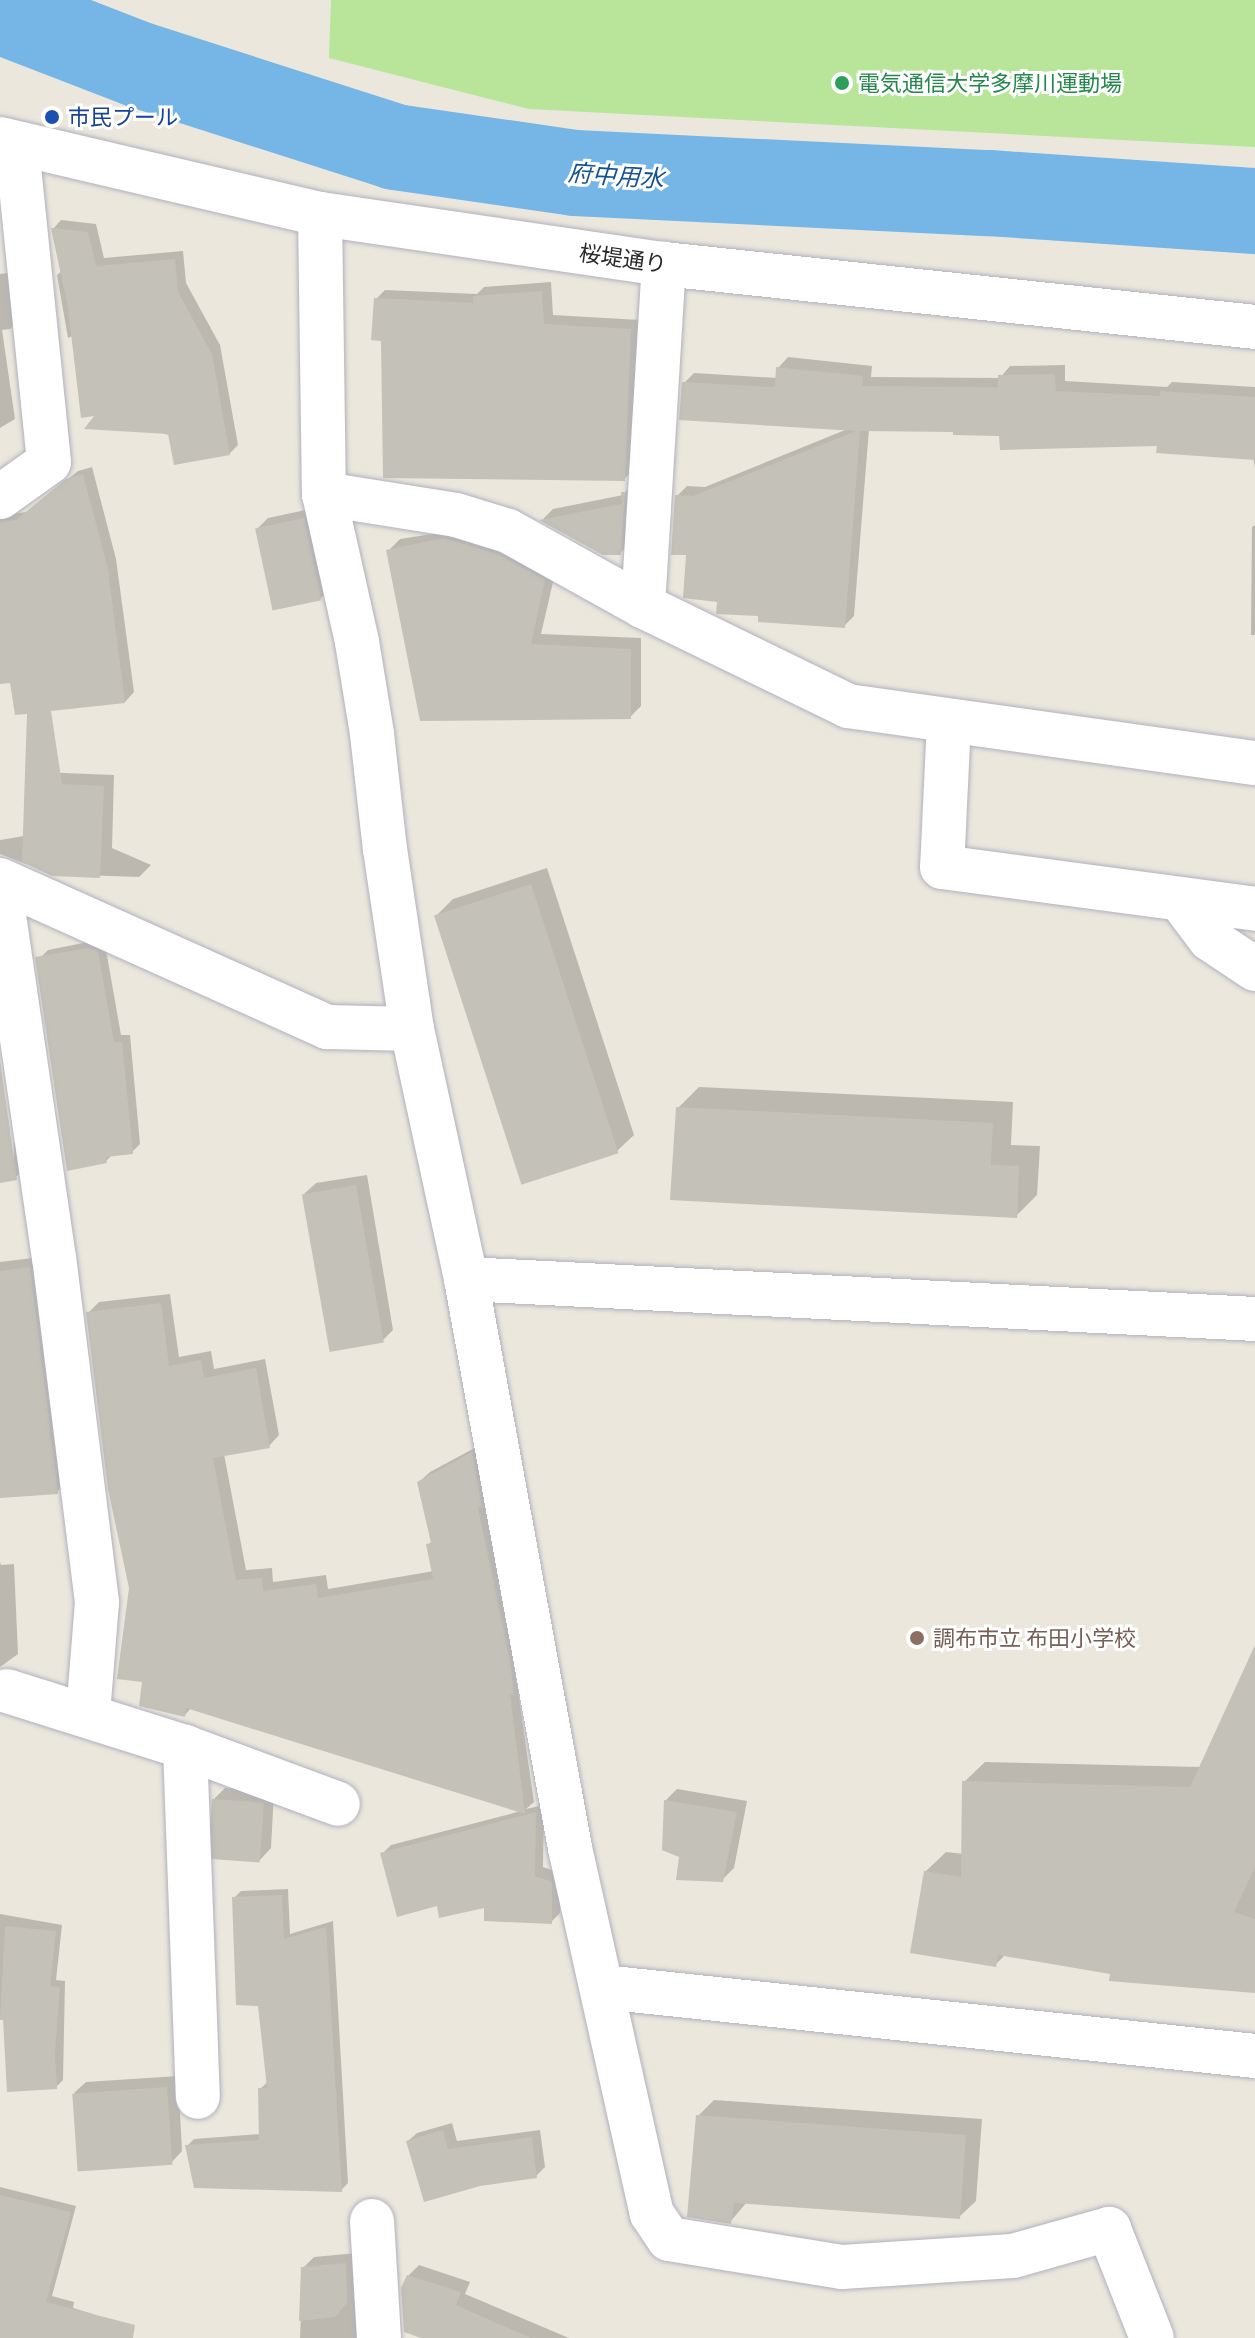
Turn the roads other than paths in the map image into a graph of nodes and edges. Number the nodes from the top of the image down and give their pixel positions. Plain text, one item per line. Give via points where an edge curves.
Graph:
1 (8, 142) edge
2 (320, 214) junction
3 (664, 264) junction
4 (1255, 327) edge
5 (324, 494) junction
6 (0, 497) edge
7 (643, 606) junction
8 (949, 721) junction
9 (1255, 763) edge
10 (0, 880) edge
11 (0, 888) edge
12 (1180, 899) junction
13 (1255, 909) edge
14 (1255, 969) edge
15 (412, 1029) junction
16 (466, 1279) junction
17 (1255, 1319) edge
18 (7, 1691) dead end
19 (88, 1715) junction
20 (185, 1747) junction
21 (338, 1804) dead end
22 (603, 1987) junction
23 (1255, 2056) edge
24 (198, 2097) dead end
25 (372, 2221) dead end
26 (379, 2338) edge
27 (1152, 2338) edge

1 - 2 street, 桜堤通り
1 - 6 street via 49,462
2 - 3 street, 桜堤通り
2 - 5 street
3 - 4 street, 桜堤通り
3 - 7 street
5 - 7 street via 456,515 508,531
5 - 15 street via 357,642
7 - 8 street via 848,706
8 - 9 street
8 - 12 street via 942,867
10 - 15 street via 327,1027
11 - 19 street via 97,1602
12 - 13 street
12 - 14 street via 1210,939
15 - 16 street
16 - 17 street
16 - 22 street via 570,1848
18 - 19 street
19 - 20 street
20 - 21 street
20 - 24 street
22 - 23 street
22 - 27 street via 652,2214 669,2239 842,2267 1013,2256 1109,2229
25 - 26 street

